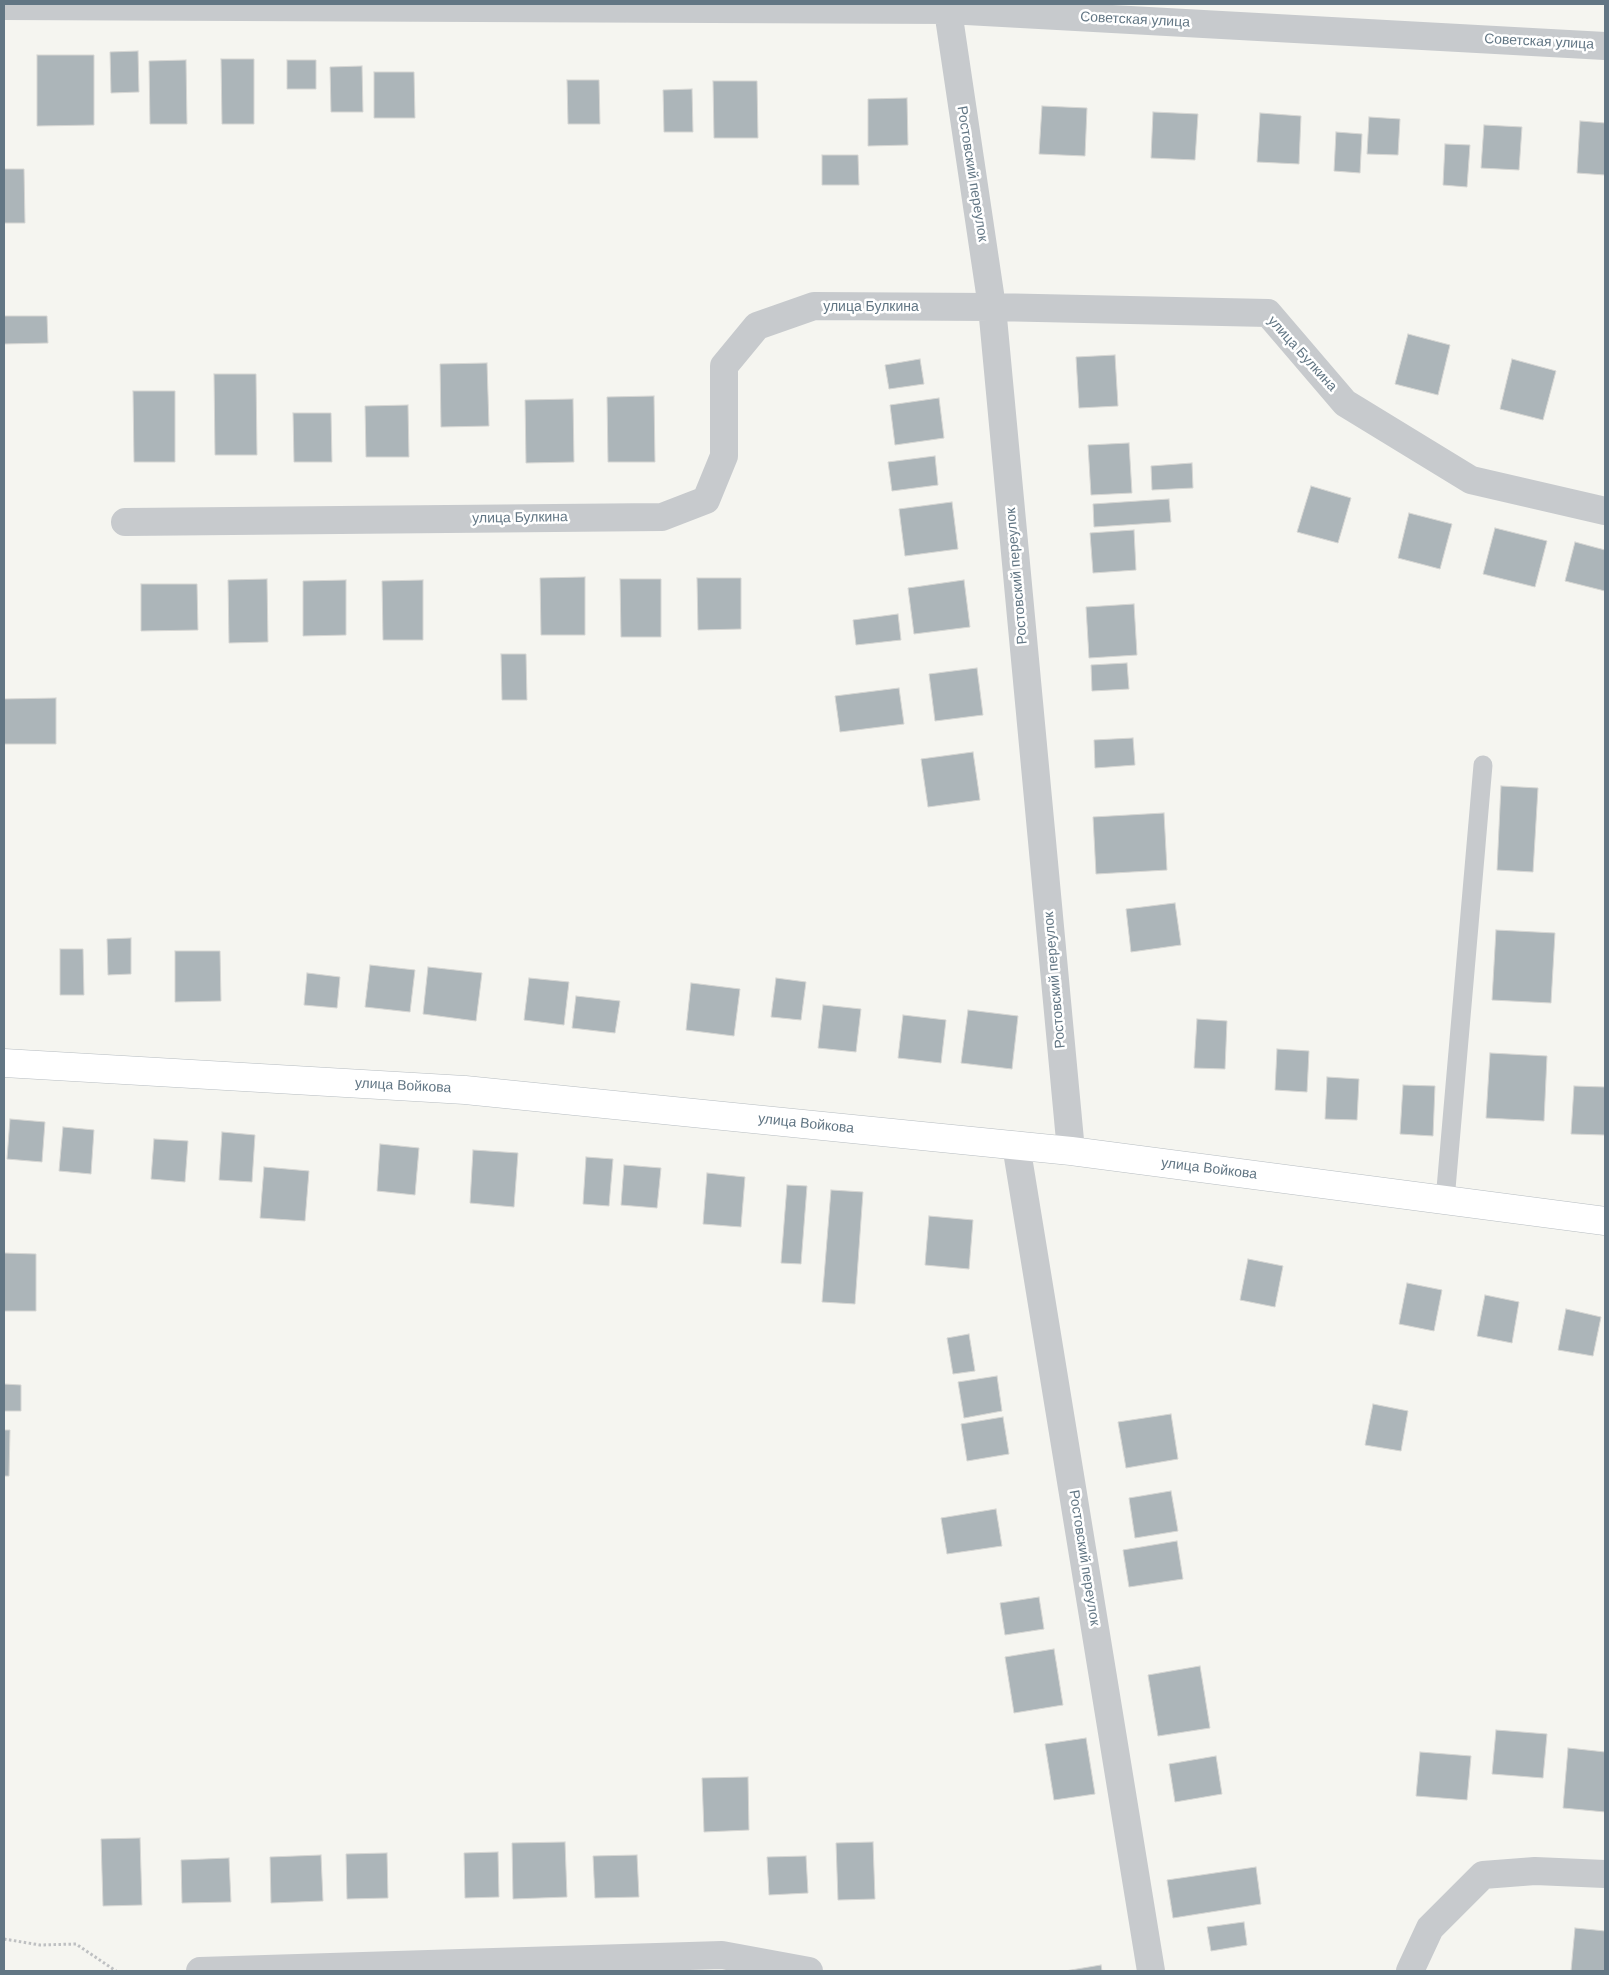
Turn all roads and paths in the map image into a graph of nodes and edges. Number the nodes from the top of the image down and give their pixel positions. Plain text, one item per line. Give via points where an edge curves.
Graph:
1 (4, 6) edge
2 (947, 7) edge
3 (1605, 46) edge
4 (992, 307) junction
5 (1605, 511) edge
6 (124, 522) dead end
7 (1483, 765) dead end
8 (4, 1063) edge
9 (1016, 1145) junction
10 (1071, 1151) junction
11 (1445, 1200) junction
12 (1605, 1221) edge
13 (1605, 1874) edge
14 (4, 1939) edge
15 (116, 1971) edge
16 (200, 1971) edge
17 (809, 1971) edge
18 (1152, 1971) edge
19 (1410, 1971) edge

1 - 2 street, Советская улица
2 - 3 street, Советская улица
2 - 4 street, Ростовский переулок
4 - 5 street, улица Булкина via 1268,314 1345,403 1471,480
4 - 6 street, улица Булкина via 814,306 757,326 724,366 724,456 706,500 662,516
4 - 10 street, Ростовский переулок
7 - 11 lane
8 - 9 main road, улица Войкова via 465,1090
9 - 10 main road, улица Войкова
9 - 18 street, Ростовский переулок
10 - 11 main road, улица Войкова
11 - 12 main road, улица Войкова
13 - 19 street via 1535,1871 1483,1875 1430,1928
14 - 15 path via 40,1945 76,1944
16 - 17 street via 722,1955

